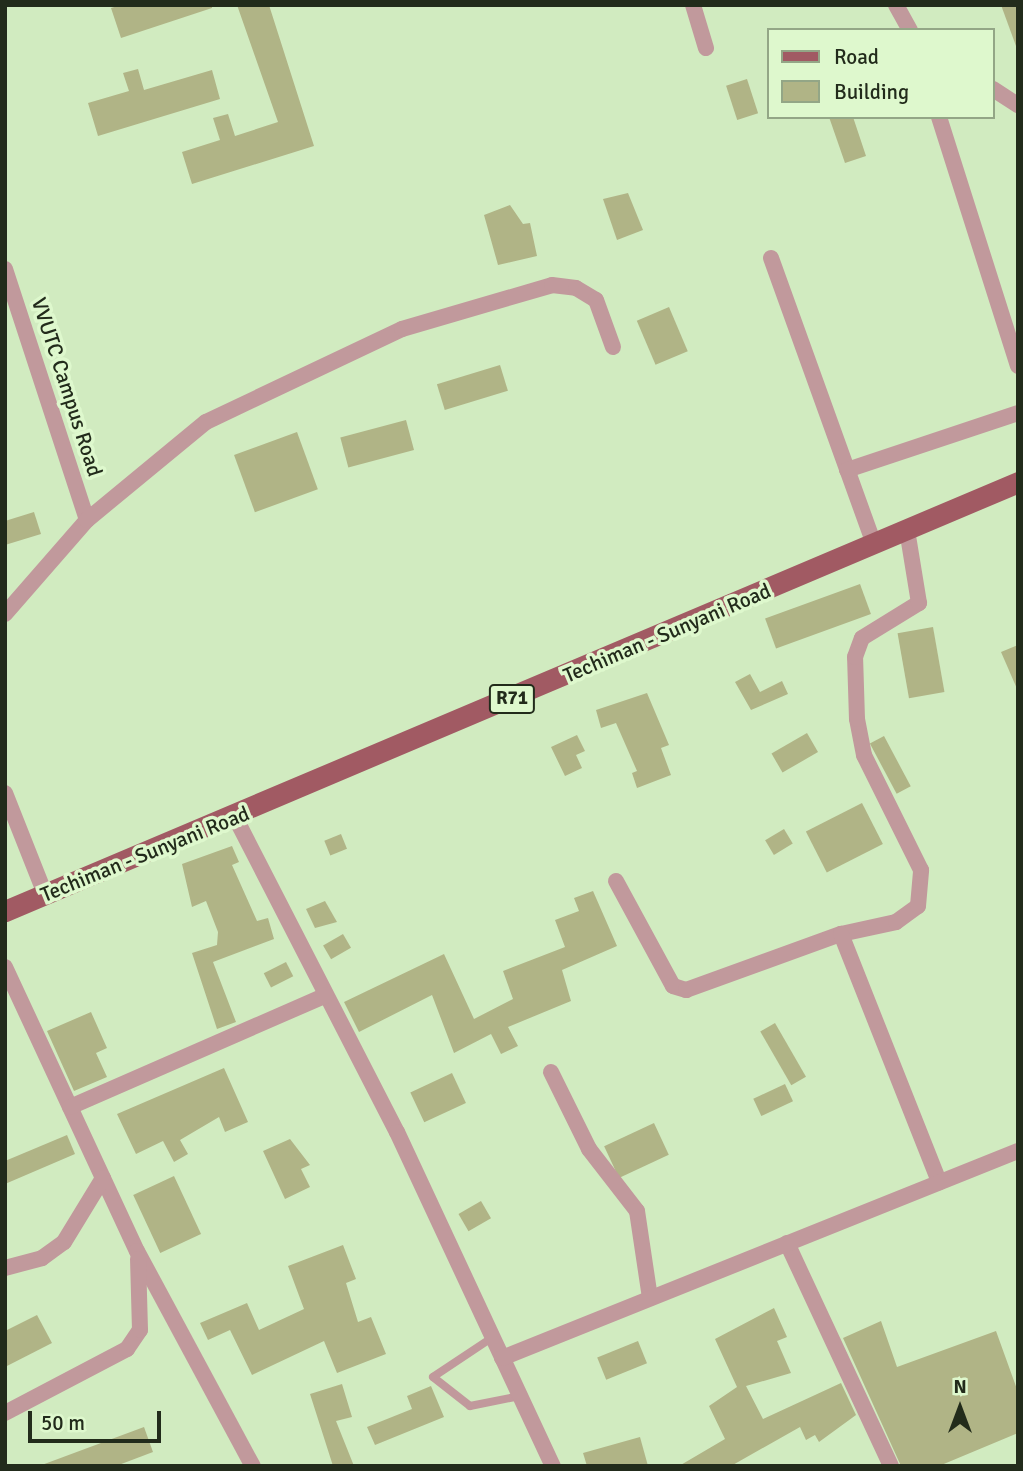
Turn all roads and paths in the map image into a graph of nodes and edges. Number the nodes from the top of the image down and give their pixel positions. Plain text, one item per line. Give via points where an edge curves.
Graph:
1 (693, 5) edge
2 (896, 5) edge
3 (910, 28) edge
4 (706, 48) dead end
5 (995, 90) edge
6 (1018, 106) edge
7 (940, 119) edge
8 (771, 258) dead end
9 (5, 269) edge
10 (613, 347) dead end
11 (1018, 366) edge
12 (1018, 413) edge
13 (848, 470) junction
14 (1018, 482) edge
15 (87, 520) junction
16 (907, 530) junction
17 (874, 544) junction
18 (5, 614) edge
19 (5, 793) edge
20 (235, 817) junction
21 (616, 881) dead end
22 (45, 894) junction
23 (5, 911) edge
24 (841, 934) junction
25 (5, 967) edge
26 (326, 995) junction
27 (551, 1072) dead end
28 (70, 1107) junction
29 (1018, 1150) edge
30 (103, 1178) junction
31 (939, 1182) junction
32 (787, 1243) junction
33 (137, 1251) junction
34 (5, 1268) edge
35 (650, 1298) junction
36 (493, 1337) junction
37 (502, 1358) junction
38 (520, 1396) junction
39 (5, 1413) edge
40 (253, 1466) edge
41 (553, 1466) edge
42 (891, 1466) edge

1 - 4 street
2 - 3 street
5 - 6 street
7 - 11 street
8 - 13 street
9 - 15 street, VVUTC Campus Road
10 - 15 street via 596,300 576,288 552,285 402,329 206,422
12 - 13 street
13 - 17 street
14 - 16 main road, Techiman - Sunyani Road / R71
15 - 18 street
16 - 17 main road, Techiman - Sunyani Road / R71
16 - 24 street via 919,604 862,638 855,657 857,719 864,755 921,870 922,889 918,906 896,922
17 - 20 main road, Techiman - Sunyani Road / R71
19 - 22 street
20 - 22 main road, Techiman - Sunyani Road / R71
20 - 26 street
21 - 24 street via 673,986 686,990
22 - 23 main road, Techiman - Sunyani Road / R71
24 - 31 street
25 - 28 street
26 - 28 street
26 - 36 street
27 - 35 street via 589,1149 637,1211 648,1250
28 - 30 street
29 - 31 street
30 - 33 street
30 - 34 street via 64,1242 43,1258
31 - 32 street
32 - 35 street
32 - 42 street
33 - 39 street via 140,1330 127,1349
33 - 40 street
35 - 37 street
36 - 37 street
36 - 38 lane via 433,1377 470,1406
37 - 38 street
38 - 41 street

